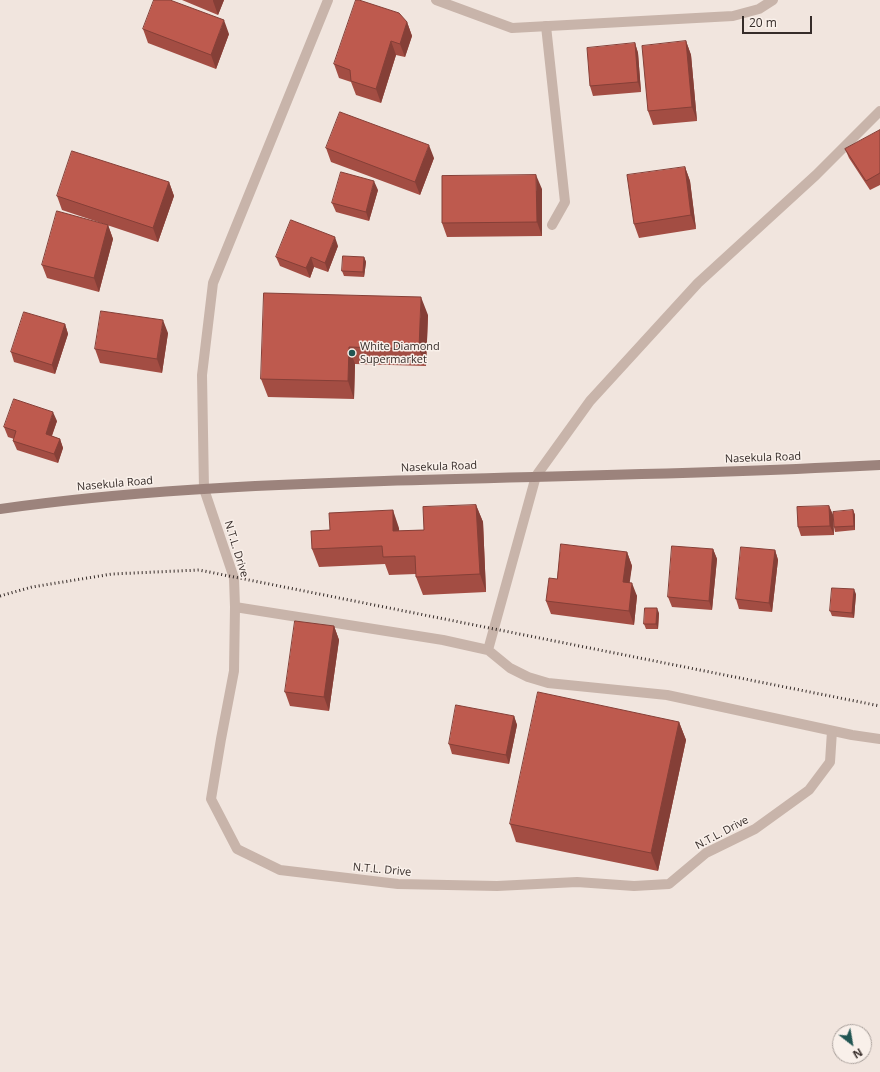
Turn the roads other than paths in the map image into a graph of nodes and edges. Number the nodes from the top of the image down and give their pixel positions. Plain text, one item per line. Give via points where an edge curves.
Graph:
1 (328, 0) edge
2 (436, 0) edge
3 (773, 0) edge
4 (546, 26) junction
5 (880, 111) edge
6 (552, 225) dead end
7 (880, 465) edge
8 (536, 476) junction
9 (204, 489) junction
10 (0, 509) edge
11 (236, 607) junction
12 (488, 650) junction
13 (832, 731) junction
14 (880, 739) edge

1 - 9 street, N.T.L. Drive via 213,283 202,375
2 - 4 street via 512,28
3 - 4 street via 759,9 733,16
4 - 6 street via 565,202
5 - 8 street via 698,283 590,401
7 - 8 main road, Nasekula Road via 772,471
8 - 9 main road, Nasekula Road
8 - 12 street
9 - 10 main road, Nasekula Road
9 - 11 street, N.T.L. Drive via 234,578
11 - 12 street via 443,640
11 - 13 street, N.T.L. Drive via 234,671 211,799 237,849 280,870 398,884 669,884 706,853 755,829 809,790 830,762
12 - 13 street via 510,668 548,683 667,695
13 - 14 street

